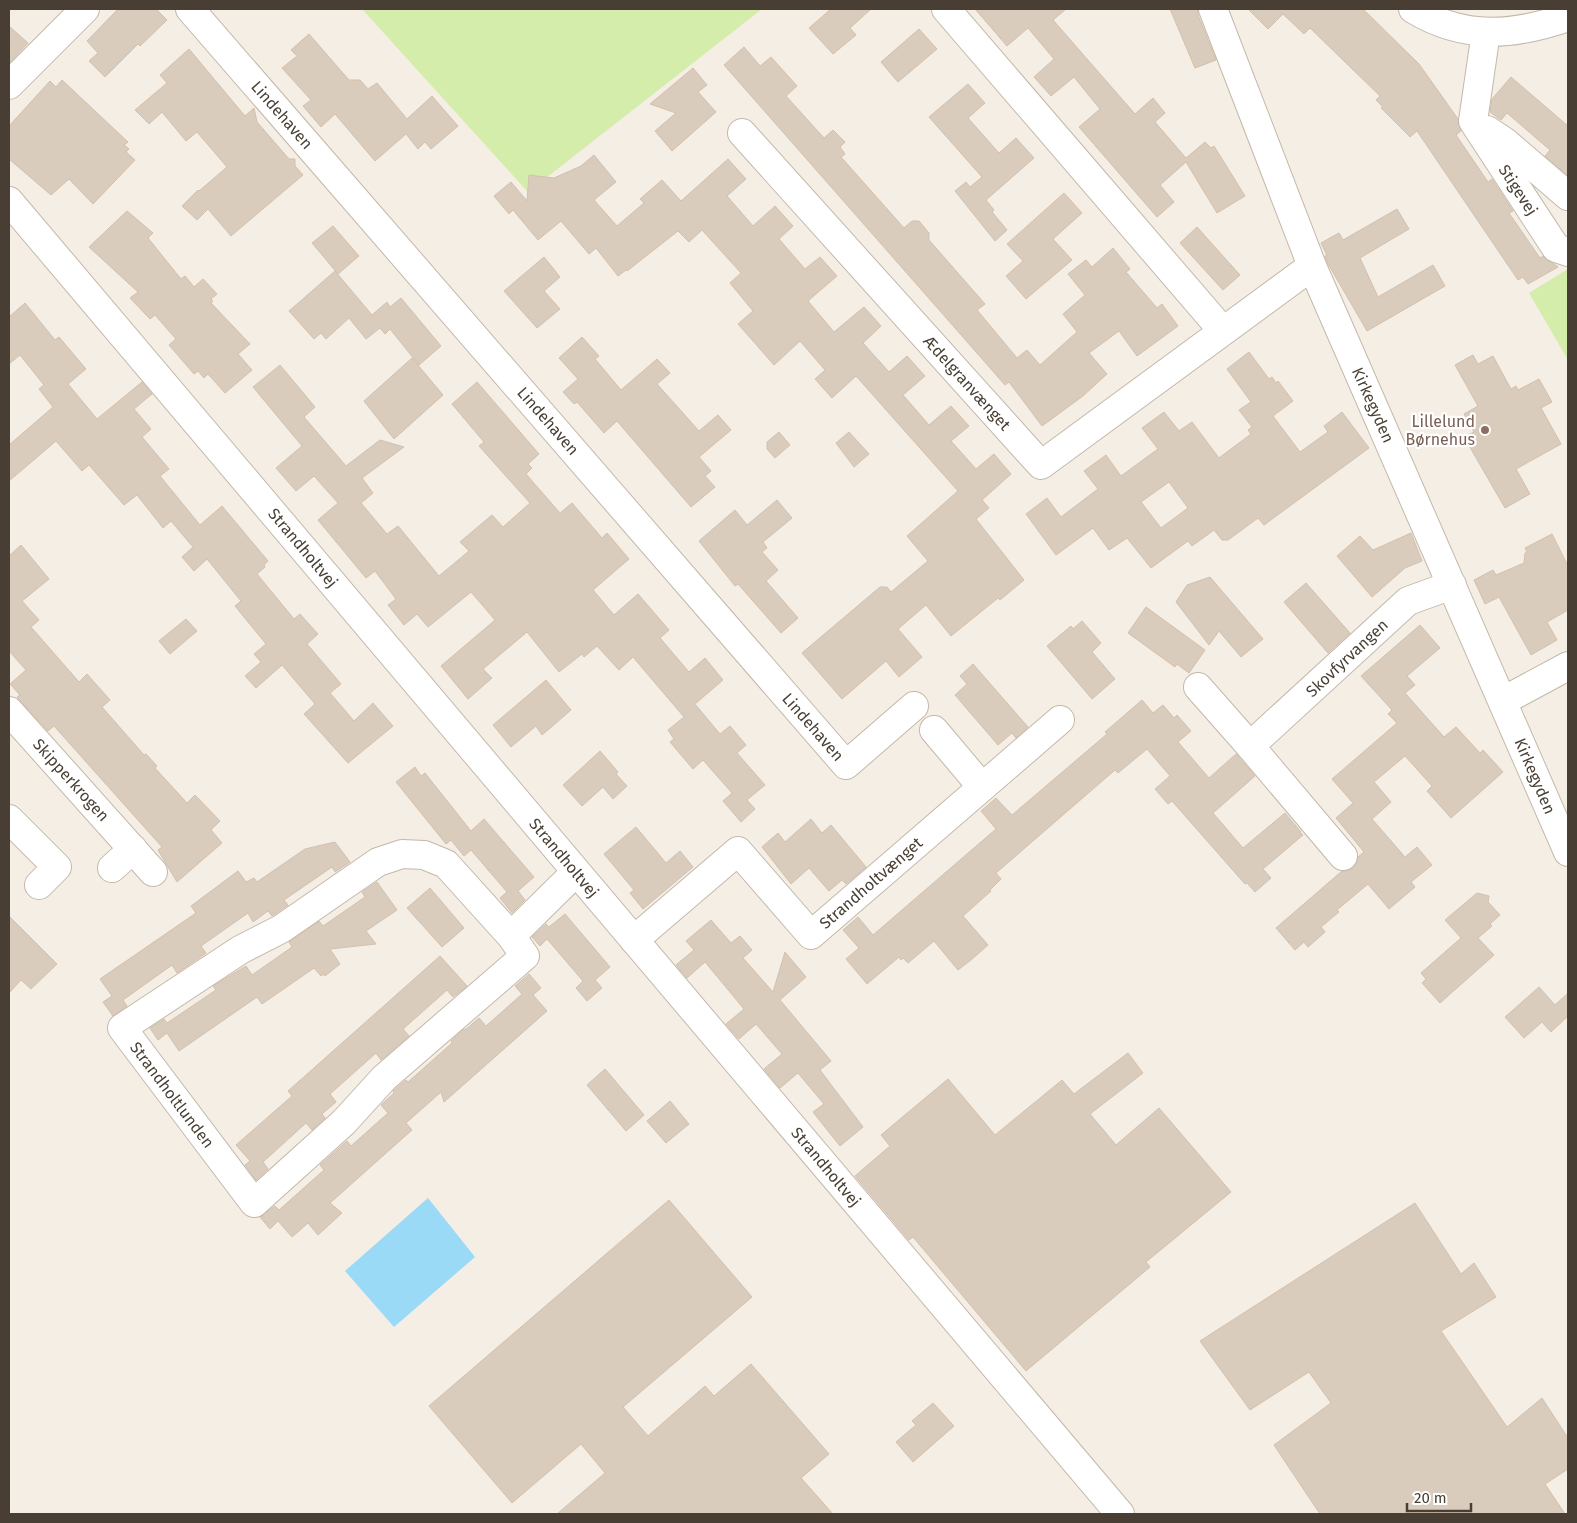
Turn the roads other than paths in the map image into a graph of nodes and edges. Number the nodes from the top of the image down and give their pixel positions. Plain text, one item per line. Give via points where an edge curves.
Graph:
1 (85, 9) edge
2 (190, 9) edge
3 (946, 9) edge
4 (1213, 9) edge
5 (1413, 9) edge
6 (1568, 16) edge
7 (1486, 32) junction
8 (9, 85) edge
9 (1473, 121) junction
10 (742, 133) dead end
11 (1568, 196) edge
12 (9, 200) edge
13 (1568, 252) edge
14 (1312, 266) junction
15 (1223, 331) junction
16 (1452, 585) junction
17 (1568, 666) edge
18 (1198, 687) dead end
19 (1503, 701) junction
20 (914, 706) dead end
21 (9, 712) edge
22 (1060, 720) dead end
23 (934, 730) dead end
24 (1250, 746) junction
25 (982, 787) junction
26 (9, 819) edge
27 (133, 849) junction
28 (1568, 852) edge
29 (1343, 856) dead end
30 (112, 868) dead end
31 (153, 872) dead end
32 (576, 872) junction
33 (39, 885) dead end
34 (511, 936) junction
35 (634, 940) junction
36 (1120, 1514) edge

1 - 8 street
2 - 20 street, Lindehaven via 846,765
3 - 15 street
4 - 14 street, Kirkegyden
5 - 7 street via 1456,28
6 - 7 street via 1514,32
7 - 9 street
9 - 11 street, Stigevej via 1505,142
9 - 13 street, Stigevej via 1556,248
10 - 15 street, Ædelgranvænget via 1041,465
12 - 32 street, Strandholtvej
14 - 15 street, Ædelgranvænget
14 - 16 street, Kirkegyden
16 - 19 street, Kirkegyden
16 - 24 street, Skovfyrvangen via 1408,600
17 - 19 street
18 - 24 street
19 - 28 street, Kirkegyden
21 - 27 street, Skipperkrogen
22 - 25 street, Strandholtvænget
23 - 25 street
24 - 29 street
25 - 35 street, Strandholtvænget via 811,935 738,850
26 - 33 street via 57,867
27 - 30 street
27 - 31 street, Skipperkrogen
32 - 34 street
32 - 35 street, Strandholtvej
34 - 34 street, Strandholtlunden via 525,956 384,1078 344,1122 254,1203 122,1028 240,950 281,929 378,862 402,854 424,855 446,864
35 - 36 street, Strandholtvej

